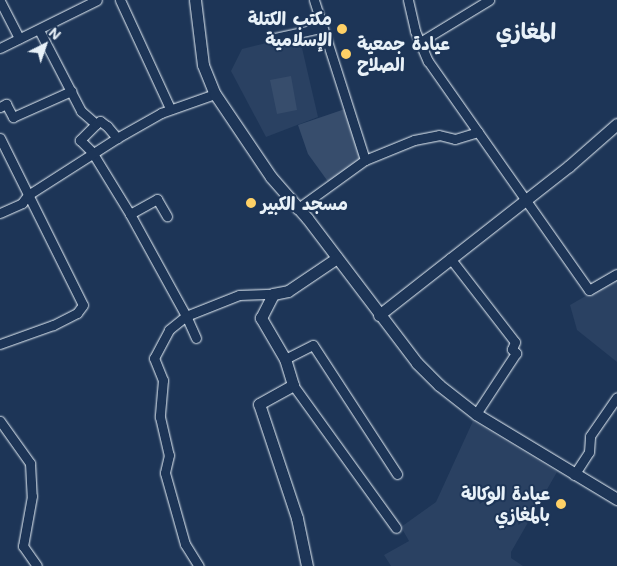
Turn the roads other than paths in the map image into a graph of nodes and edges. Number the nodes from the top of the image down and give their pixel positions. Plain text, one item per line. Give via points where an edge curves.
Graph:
1 (97, 0) edge
2 (120, 0) edge
3 (195, 0) edge
4 (314, 0) edge
5 (408, 0) edge
6 (489, 0) edge
7 (0, 1) edge
8 (320, 28) junction
9 (39, 30) junction
10 (19, 38) junction
11 (275, 38) dead end
12 (420, 42) junction
13 (0, 48) edge
14 (71, 91) junction
15 (215, 94) junction
16 (0, 107) edge
17 (170, 108) junction
18 (96, 124) junction
19 (617, 124) edge
20 (478, 132) junction
21 (0, 138) edge
22 (117, 138) junction
23 (93, 154) junction
24 (366, 160) junction
25 (28, 195) junction
26 (524, 200) junction
27 (297, 208) junction
28 (0, 213) edge
29 (130, 214) junction
30 (167, 216) dead end
31 (337, 258) junction
32 (450, 258) junction
33 (617, 274) edge
34 (273, 294) junction
35 (379, 315) junction
36 (186, 316) junction
37 (196, 338) dead end
38 (0, 344) edge
39 (285, 359) junction
40 (293, 385) junction
41 (617, 397) edge
42 (476, 414) junction
43 (0, 421) edge
44 (397, 474) dead end
45 (574, 475) junction
46 (617, 499) edge
47 (396, 528) dead end
48 (37, 566) edge
49 (199, 566) edge
50 (308, 566) edge

1 - 9 street
2 - 17 street
3 - 15 street via 202,65
4 - 8 street
5 - 12 street
6 - 12 street
7 - 10 street
8 - 11 street
8 - 24 street
9 - 10 street
9 - 14 street
10 - 13 street
12 - 20 street via 428,61
14 - 16 street via 13,117 6,104
14 - 18 street via 81,111
15 - 17 street
15 - 27 street via 241,137
17 - 22 street
18 - 22 street via 100,121
18 - 23 street via 80,140
19 - 26 street
20 - 24 street via 455,138 439,135 414,140
20 - 26 street
21 - 25 street
22 - 23 street
23 - 25 street
23 - 29 street
24 - 27 street
25 - 28 street via 22,203
25 - 38 street via 83,305 77,313 53,326
26 - 32 street
26 - 33 street via 589,290
27 - 31 street
29 - 30 street via 157,199
29 - 36 street
31 - 34 street via 288,291
31 - 35 street
32 - 35 street
32 - 42 street via 515,342 512,349 516,353
34 - 36 street via 238,295
34 - 39 street via 261,318
35 - 42 street via 439,385
36 - 37 street
36 - 49 street via 169,330 154,358 164,380 160,417 169,455 165,473 185,544
39 - 40 street
39 - 44 street via 313,345
40 - 47 street
40 - 50 street via 259,404 297,518
41 - 45 street via 590,436 589,452
42 - 45 street
43 - 48 street via 30,463 32,496 23,546
45 - 46 street

